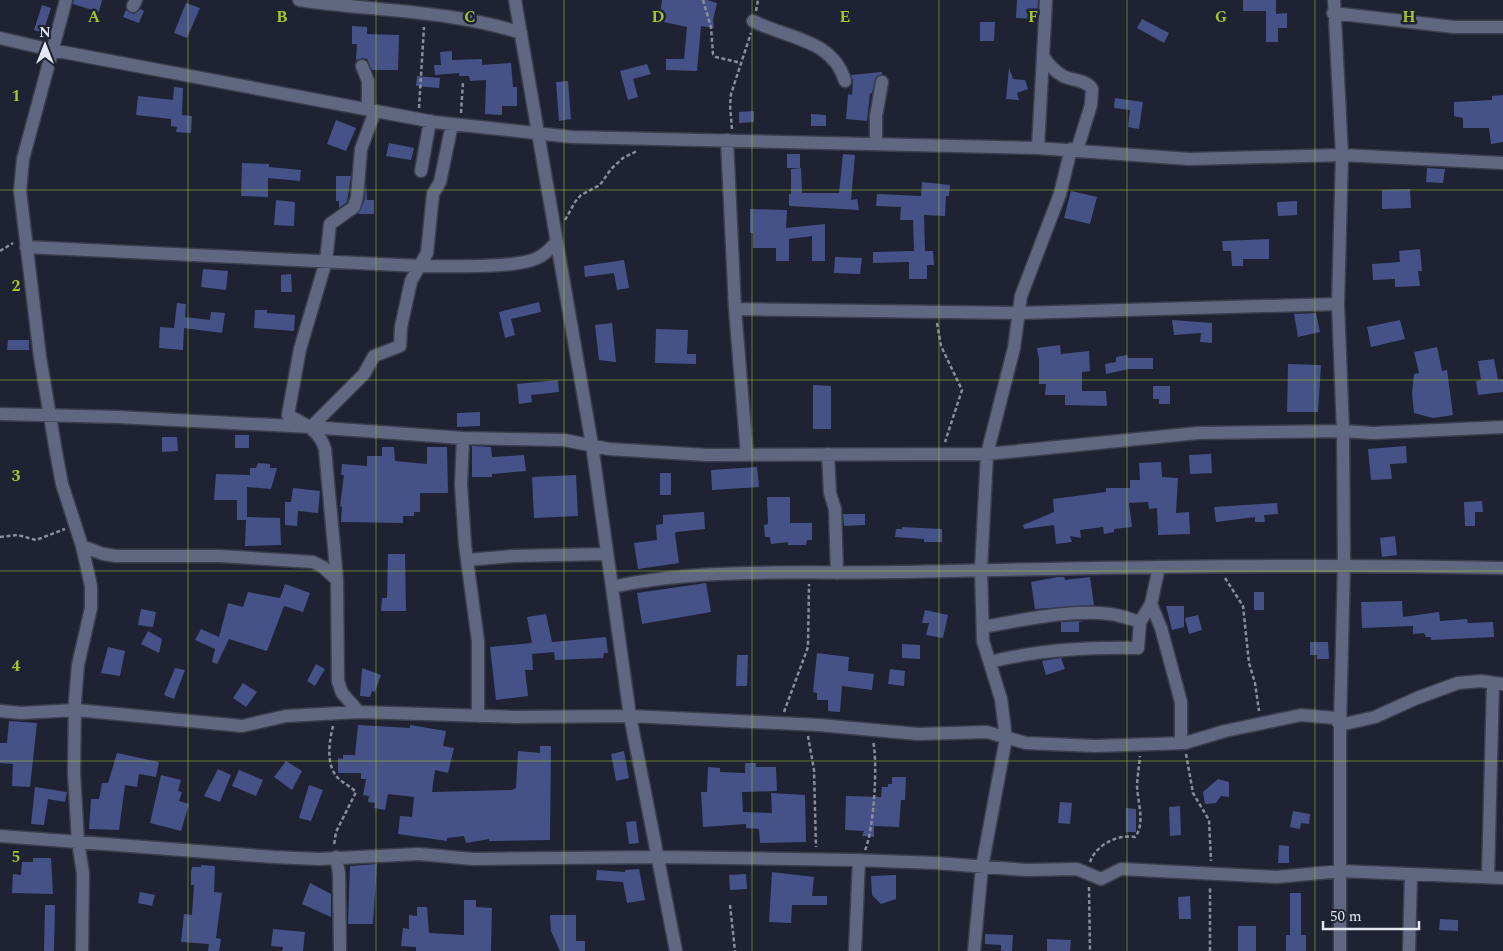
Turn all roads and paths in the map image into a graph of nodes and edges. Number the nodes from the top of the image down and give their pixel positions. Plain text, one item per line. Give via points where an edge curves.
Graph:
1 (66, 0) edge
2 (299, 0) edge
3 (515, 0) edge
4 (703, 0) edge
5 (758, 0) edge
6 (1046, 0) edge
7 (1334, 0) edge
8 (420, 14) junction
9 (1333, 14) junction
10 (753, 21) junction
11 (1503, 27) edge
12 (521, 33) junction
13 (0, 38) edge
14 (52, 50) junction
15 (1043, 56) junction
16 (741, 62) junction
17 (362, 66) dead end
18 (846, 81) dead end
19 (463, 82) dead end
20 (882, 82) dead end
21 (371, 110) junction
22 (424, 120) junction
23 (457, 124) junction
24 (538, 133) junction
25 (730, 140) junction
26 (876, 144) junction
27 (1038, 148) junction
28 (640, 150) dead end
29 (1074, 150) junction
30 (1342, 155) junction
31 (1503, 163) edge
32 (421, 172) dead end
33 (556, 239) junction
34 (26, 247) junction
35 (326, 261) junction
36 (421, 266) junction
37 (1338, 304) junction
38 (735, 309) junction
39 (936, 312) junction
40 (1020, 313) junction
41 (0, 414) edge
42 (50, 415) junction
43 (311, 427) junction
44 (1503, 427) edge
45 (1343, 431) junction
46 (463, 438) junction
47 (592, 446) junction
48 (828, 454) junction
49 (940, 454) junction
50 (988, 454) junction
51 (747, 455) junction
52 (74, 523) junction
53 (0, 537) edge
54 (82, 546) junction
55 (607, 554) junction
56 (467, 560) junction
57 (1344, 564) junction
58 (1219, 566) junction
59 (1159, 567) junction
60 (1503, 568) edge
61 (981, 569) junction
62 (809, 573) junction
63 (837, 573) junction
64 (337, 580) junction
65 (612, 587) junction
66 (1151, 604) junction
67 (1140, 622) junction
68 (983, 627) junction
69 (990, 662) junction
70 (1498, 684) edge
71 (76, 710) junction
72 (0, 711) edge
73 (359, 712) junction
74 (335, 713) junction
75 (478, 716) junction
76 (630, 716) junction
77 (779, 723) junction
78 (807, 724) junction
79 (1259, 725) junction
80 (1340, 725) junction
81 (870, 730) junction
82 (1006, 738) junction
83 (1183, 743) junction
84 (1142, 744) junction
85 (0, 836) edge
86 (78, 842) junction
87 (336, 858) junction
88 (658, 858) junction
89 (816, 859) junction
90 (859, 860) junction
91 (1211, 864) dead end
92 (1089, 865) dead end
93 (982, 867) junction
94 (1341, 871) junction
95 (1411, 874) junction
96 (1488, 877) junction
97 (1503, 878) edge
98 (1087, 879) dead end
99 (1210, 884) dead end
100 (730, 905) dead end
101 (82, 951) edge
102 (340, 951) edge
103 (676, 951) edge
104 (735, 951) edge
105 (855, 951) edge
106 (974, 951) edge
107 (1090, 951) edge
108 (1210, 951) edge
109 (1340, 951) edge
110 (1409, 951) edge

1 - 14 street
2 - 8 street
3 - 12 street
4 - 16 path via 711,27 713,54
5 - 10 path
6 - 15 street
7 - 9 street
8 - 12 street via 503,27
8 - 22 path via 424,36
9 - 11 street via 1454,27
9 - 30 street
10 - 16 path
10 - 18 street via 774,32 820,47 836,60
12 - 24 street
13 - 14 street
14 - 21 street
14 - 34 street via 20,176
15 - 27 street
15 - 29 street via 1064,77 1088,84 1092,89 1091,105
16 - 25 path via 730,105
17 - 21 street via 368,81
19 - 23 path
20 - 26 street via 876,116
21 - 22 street
21 - 35 street via 361,149 357,198 354,207 330,224
22 - 23 street
22 - 32 street
23 - 24 street
23 - 36 street via 440,182 433,194 428,248
24 - 25 street via 572,137
24 - 33 street
25 - 26 street
25 - 38 street
26 - 27 street
27 - 29 street
28 - 33 path via 623,158 600,185 574,202
29 - 30 street via 1190,159
29 - 40 street via 1026,280
30 - 31 street
30 - 37 street
33 - 36 street via 538,258 527,262
33 - 47 street
34 - 35 street
34 - 42 street
35 - 36 street
35 - 43 street via 300,349 288,415
36 - 43 street via 411,281 400,346 374,356 364,374
37 - 40 street
37 - 45 street
38 - 39 street
38 - 51 street
39 - 40 street
39 - 49 path via 941,346 962,390
40 - 50 street
41 - 42 street
42 - 43 street
42 - 52 street via 62,484
43 - 46 street
43 - 64 street via 325,449
44 - 45 street
45 - 50 street via 1198,433
45 - 57 street
46 - 47 street via 564,440
46 - 56 street via 461,485
47 - 51 street via 668,454
47 - 55 street
48 - 49 street
48 - 51 street
48 - 63 street via 830,493 835,510
49 - 50 street
50 - 61 street
52 - 53 path via 42,539 18,535
52 - 54 street
54 - 64 street via 116,556 220,556 314,562
54 - 71 street via 91,602 78,665
55 - 56 street
55 - 65 street
56 - 75 street via 478,641
57 - 58 street
57 - 60 street
57 - 80 street
58 - 59 street
58 - 79 path via 1243,606
59 - 61 street
59 - 66 street
61 - 63 street
61 - 68 street
62 - 63 street
62 - 65 street via 671,577
62 - 77 path via 808,646
64 - 73 street via 338,681 342,693
65 - 76 street
66 - 67 street
66 - 83 street via 1179,694
67 - 68 street via 1099,613 1041,617
67 - 69 street via 1138,648 1026,654
68 - 69 street via 983,641
69 - 82 street
70 - 80 street via 1470,681 1458,684 1375,717
70 - 96 street
71 - 72 street
71 - 74 street via 242,726 286,716
71 - 86 street via 74,773
73 - 74 street
73 - 75 street
74 - 87 path via 330,760 335,774 356,792 336,832
75 - 76 street
76 - 77 street
76 - 88 street
77 - 78 street
78 - 81 street
78 - 89 path via 814,770
79 - 80 street via 1301,715 1335,718
79 - 83 street
80 - 94 street
81 - 82 street via 918,734 987,732
81 - 90 path via 874,746 873,795 866,847
82 - 84 street via 1026,743
82 - 93 street
83 - 84 street
83 - 91 path via 1193,793 1209,820
84 - 92 path via 1137,785 1139,831 1135,837 1111,840 1096,850
85 - 86 street
86 - 87 street via 214,854
86 - 101 street via 84,873
87 - 88 street via 419,854 463,859
87 - 102 street
88 - 89 street
88 - 103 street
89 - 90 street
90 - 93 street
90 - 105 street
93 - 94 street via 1078,869 1101,879 1121,869 1277,877
93 - 106 street
94 - 95 street
94 - 109 street
95 - 96 street
95 - 110 street
96 - 97 street
98 - 107 path
99 - 108 path
100 - 104 path

